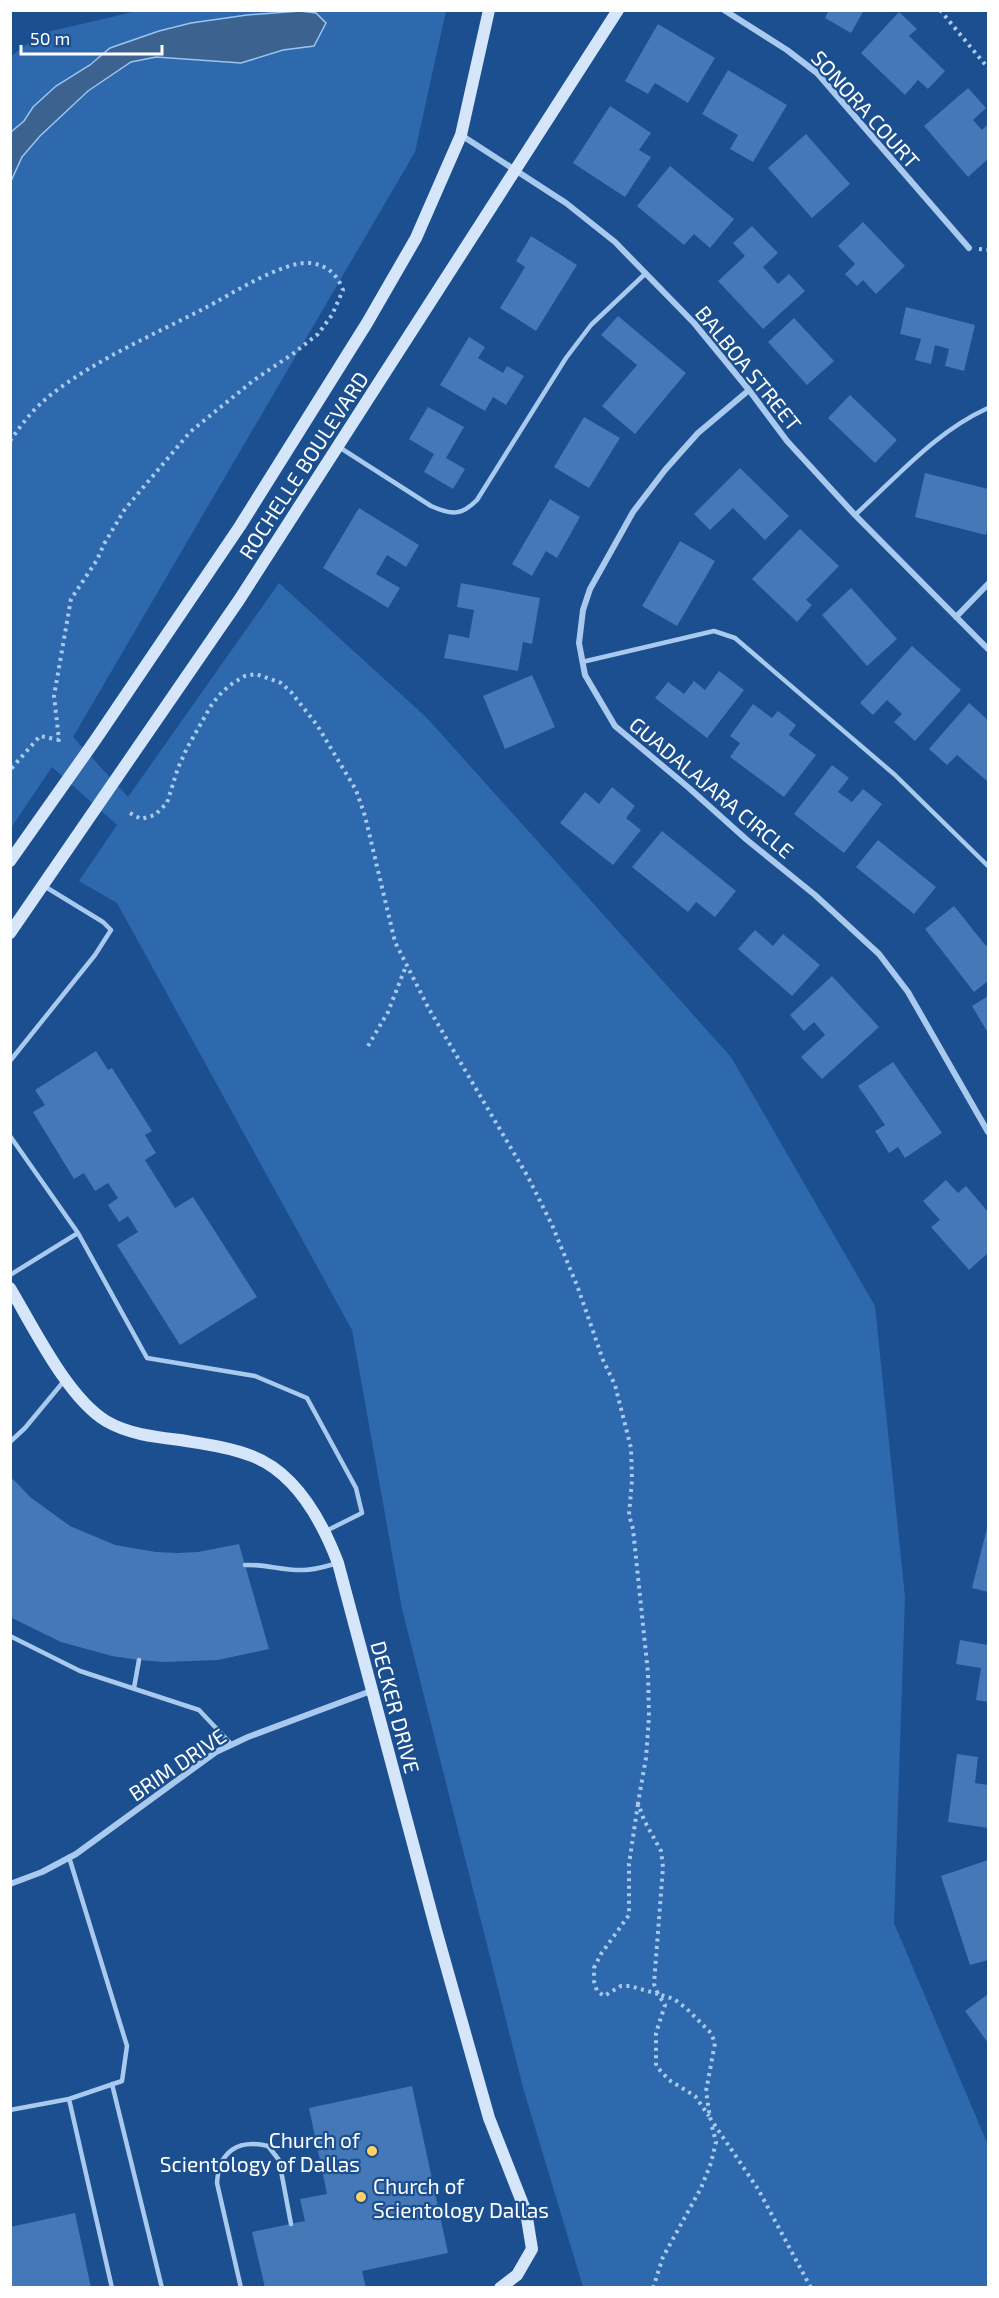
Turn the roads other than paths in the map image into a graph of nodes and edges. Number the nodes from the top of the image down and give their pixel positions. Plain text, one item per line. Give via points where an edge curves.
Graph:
1 (489, 10) edge
2 (618, 10) edge
3 (724, 10) edge
4 (461, 135) junction
5 (515, 169) junction
6 (969, 248) dead end
7 (646, 273) junction
8 (749, 390) junction
9 (988, 408) edge
10 (339, 447) junction
11 (855, 515) junction
12 (988, 584) edge
13 (956, 617) junction
14 (988, 649) edge
15 (582, 662) junction
16 (10, 861) edge
17 (988, 866) edge
18 (44, 886) junction
19 (10, 933) edge
20 (10, 1061) edge
21 (988, 1132) edge
22 (10, 1136) edge
23 (78, 1233) junction
24 (10, 1275) edge
25 (10, 1288) edge
26 (65, 1379) junction
27 (10, 1442) edge
28 (326, 1531) junction
29 (338, 1563) junction
30 (245, 1565) dead end
31 (10, 1636) edge
32 (139, 1660) dead end
33 (134, 1688) junction
34 (371, 1691) junction
35 (232, 1745) junction
36 (69, 1857) junction
37 (10, 1884) edge
38 (112, 2085) junction
39 (69, 2099) junction
40 (10, 2110) edge
41 (291, 2224) dead end
42 (112, 2288) edge
43 (162, 2288) edge
44 (241, 2288) edge
45 (500, 2288) edge

1 - 4 main road, ROCHELLE BOULEVARD
2 - 5 main road, ROCHELLE BOULEVARD
3 - 6 street, SONORA COURT via 817,73
4 - 5 street, BALBOA STREET
4 - 16 main road, ROCHELLE BOULEVARD via 416,238 367,323 233,536
5 - 7 street, BALBOA STREET via 607,235
5 - 10 main road, ROCHELLE BOULEVARD
7 - 8 street, BALBOA STREET
7 - 10 lane via 591,325 572,350 470,507 458,513 445,513
8 - 11 street, BALBOA STREET via 787,441
8 - 15 street, GUADALAJARA CIRCLE via 698,433 633,512 590,589 579,644
9 - 11 lane via 967,418 920,454
10 - 18 main road, ROCHELLE BOULEVARD
11 - 13 street, BALBOA STREET
12 - 13 street
13 - 14 street, BALBOA STREET
15 - 17 lane via 714,631 735,638 895,775
15 - 21 street, GUADALAJARA CIRCLE via 585,675 615,726 879,954 908,992
18 - 19 main road, ROCHELLE BOULEVARD
18 - 20 lane via 111,930
22 - 23 lane
23 - 24 lane
23 - 28 lane via 147,1358 255,1376 307,1398 356,1488 362,1514
25 - 26 main road, DECKER DRIVE
26 - 27 lane
26 - 28 main road, DECKER DRIVE via 94,1412 130,1432 252,1456 277,1469
28 - 29 main road, DECKER DRIVE
29 - 30 lane via 307,1570
29 - 34 main road, DECKER DRIVE
31 - 33 lane via 80,1671
32 - 33 lane
33 - 35 lane via 199,1710
34 - 35 street, BRIM DRIVE
34 - 45 main road, DECKER DRIVE via 489,2118 526,2212 532,2249 517,2275
35 - 36 street, BRIM DRIVE via 216,1752
36 - 37 street, BRIM DRIVE
36 - 38 lane via 127,2046 122,2081
38 - 39 lane
38 - 43 lane
39 - 40 lane
39 - 42 lane
41 - 44 lane via 279,2160 268,2145 253,2142 225,2154 218,2167 217,2182

